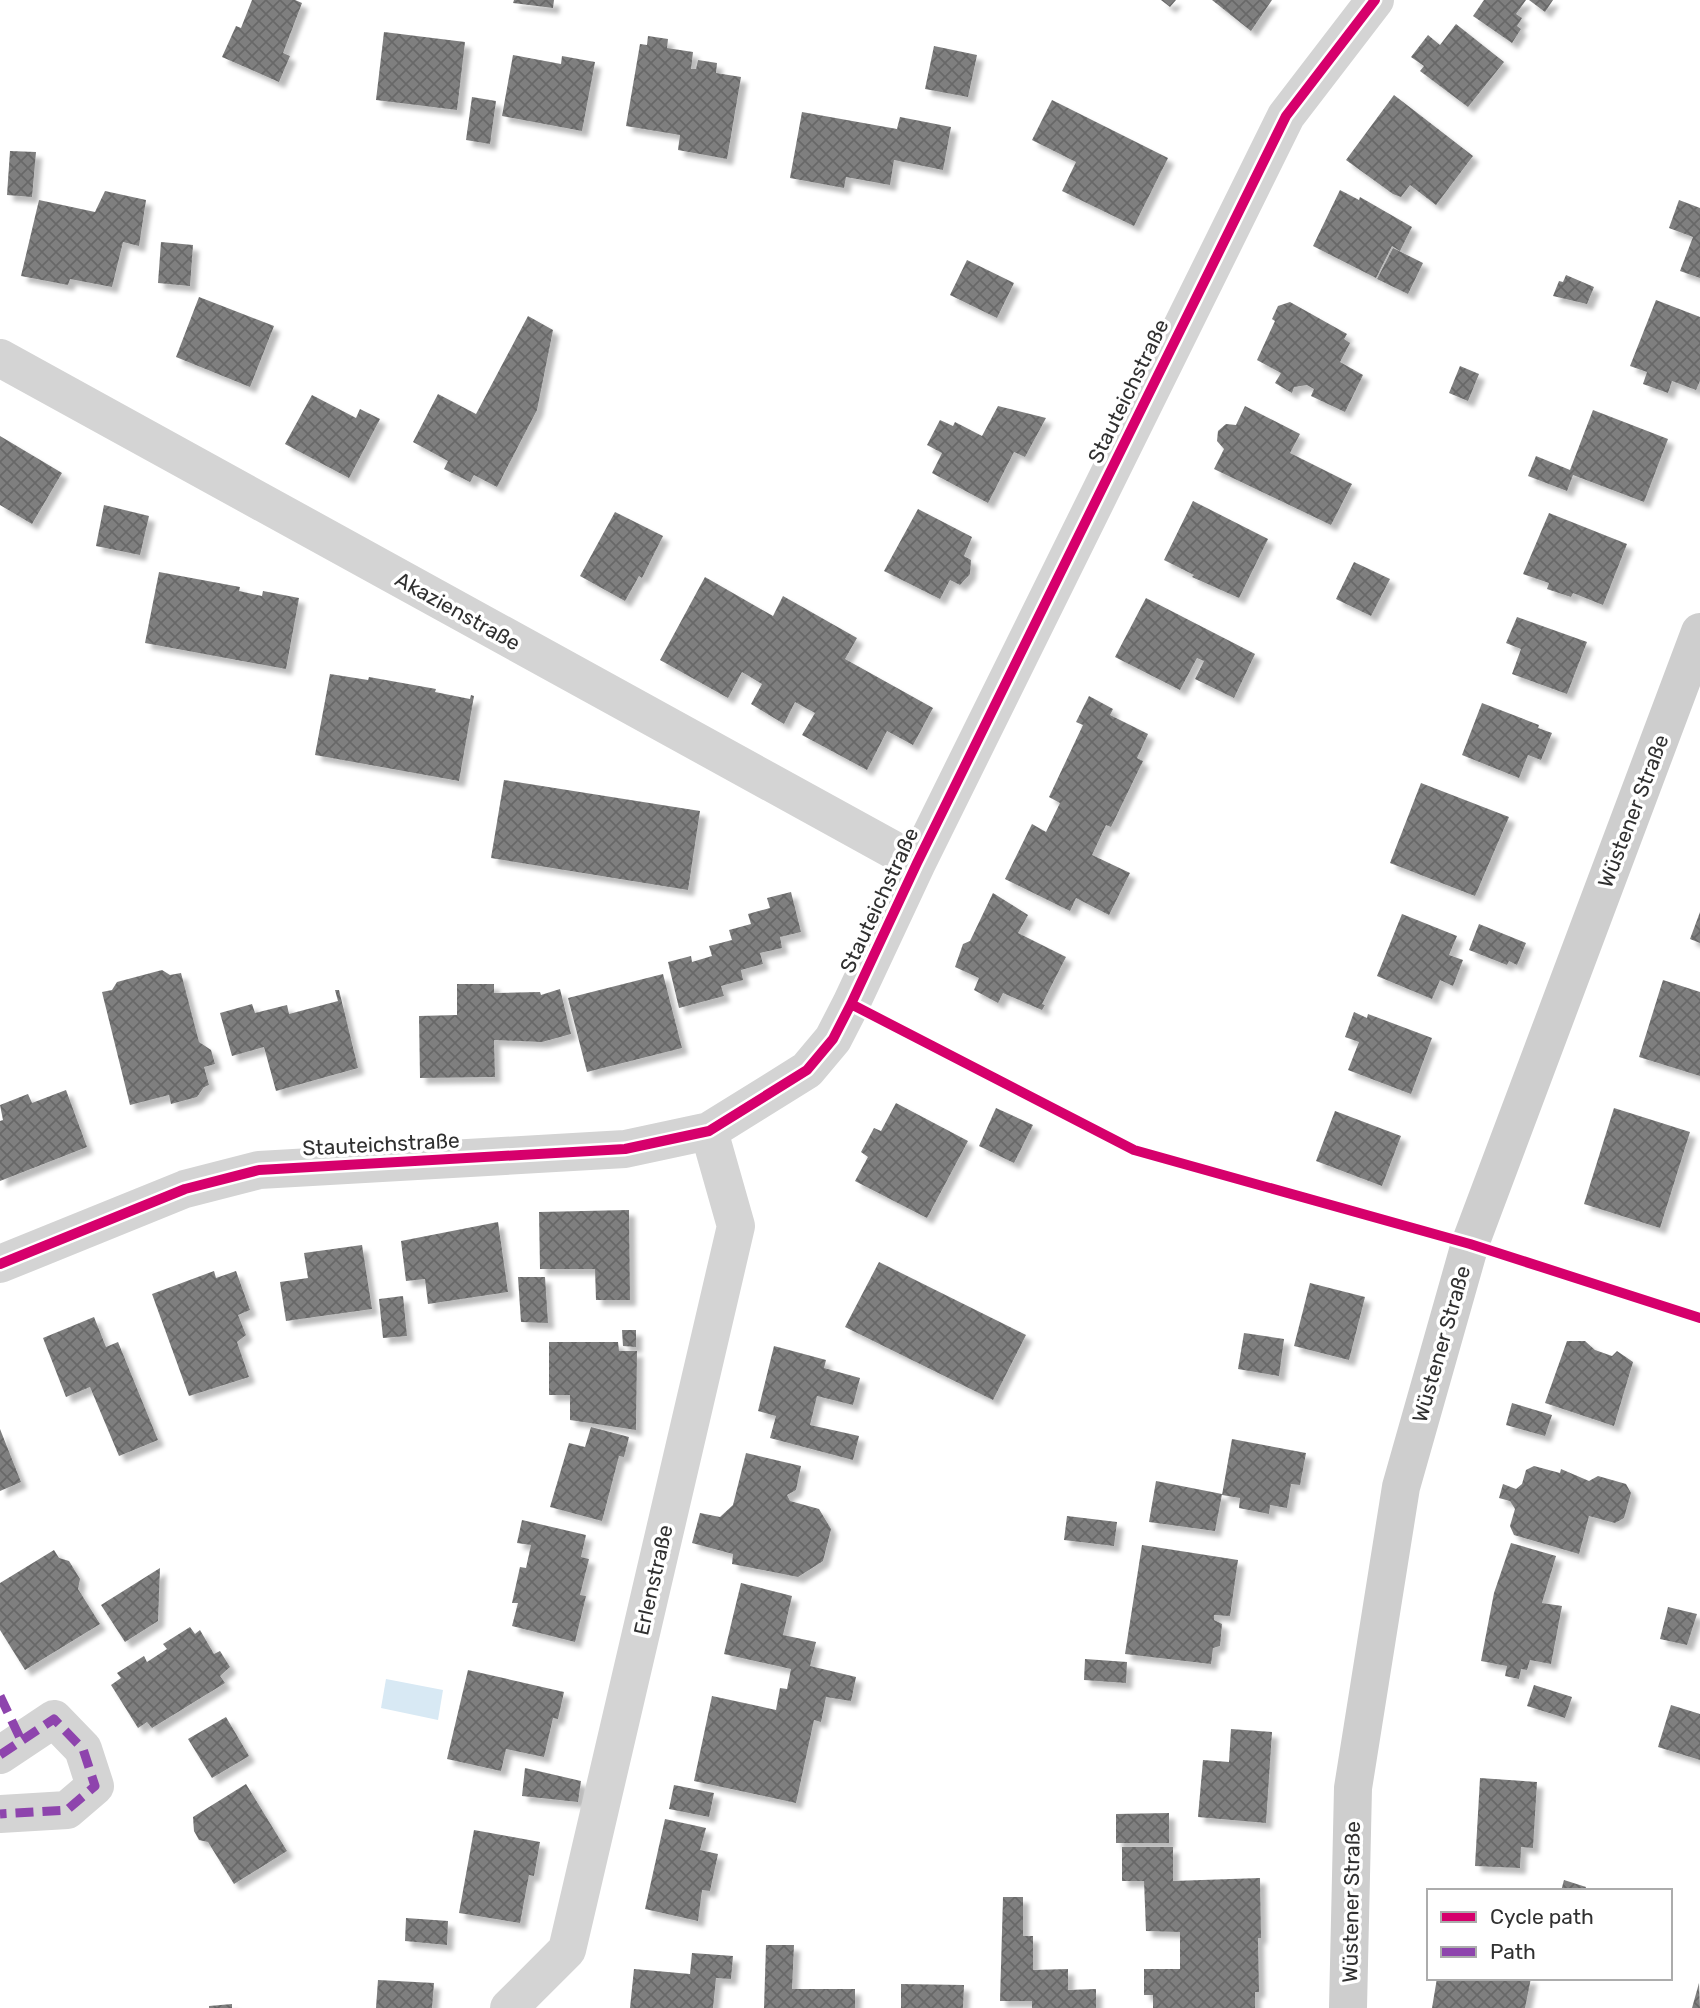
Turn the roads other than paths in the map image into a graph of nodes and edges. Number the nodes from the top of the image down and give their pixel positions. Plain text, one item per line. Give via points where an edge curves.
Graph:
1 (1375, 0) edge
2 (0, 358) edge
3 (1700, 632) edge
4 (917, 863) junction
5 (709, 1130) junction
6 (0, 1264) edge
7 (0, 1755) edge
8 (0, 1814) edge
9 (509, 2008) edge
10 (1349, 2008) edge

1 - 4 street, Stauteichstraße via 1286,116
2 - 4 street, Akazienstraße
3 - 10 main road, Wüstener Straße via 1470,1244 1401,1487 1353,1788
4 - 5 street, Stauteichstraße via 833,1039 807,1070
5 - 6 street, Stauteichstraße via 625,1149 259,1170 185,1189
5 - 9 street, Erlenstraße via 736,1226 568,1950
7 - 8 street via 54,1719 83,1749 95,1786 67,1810

